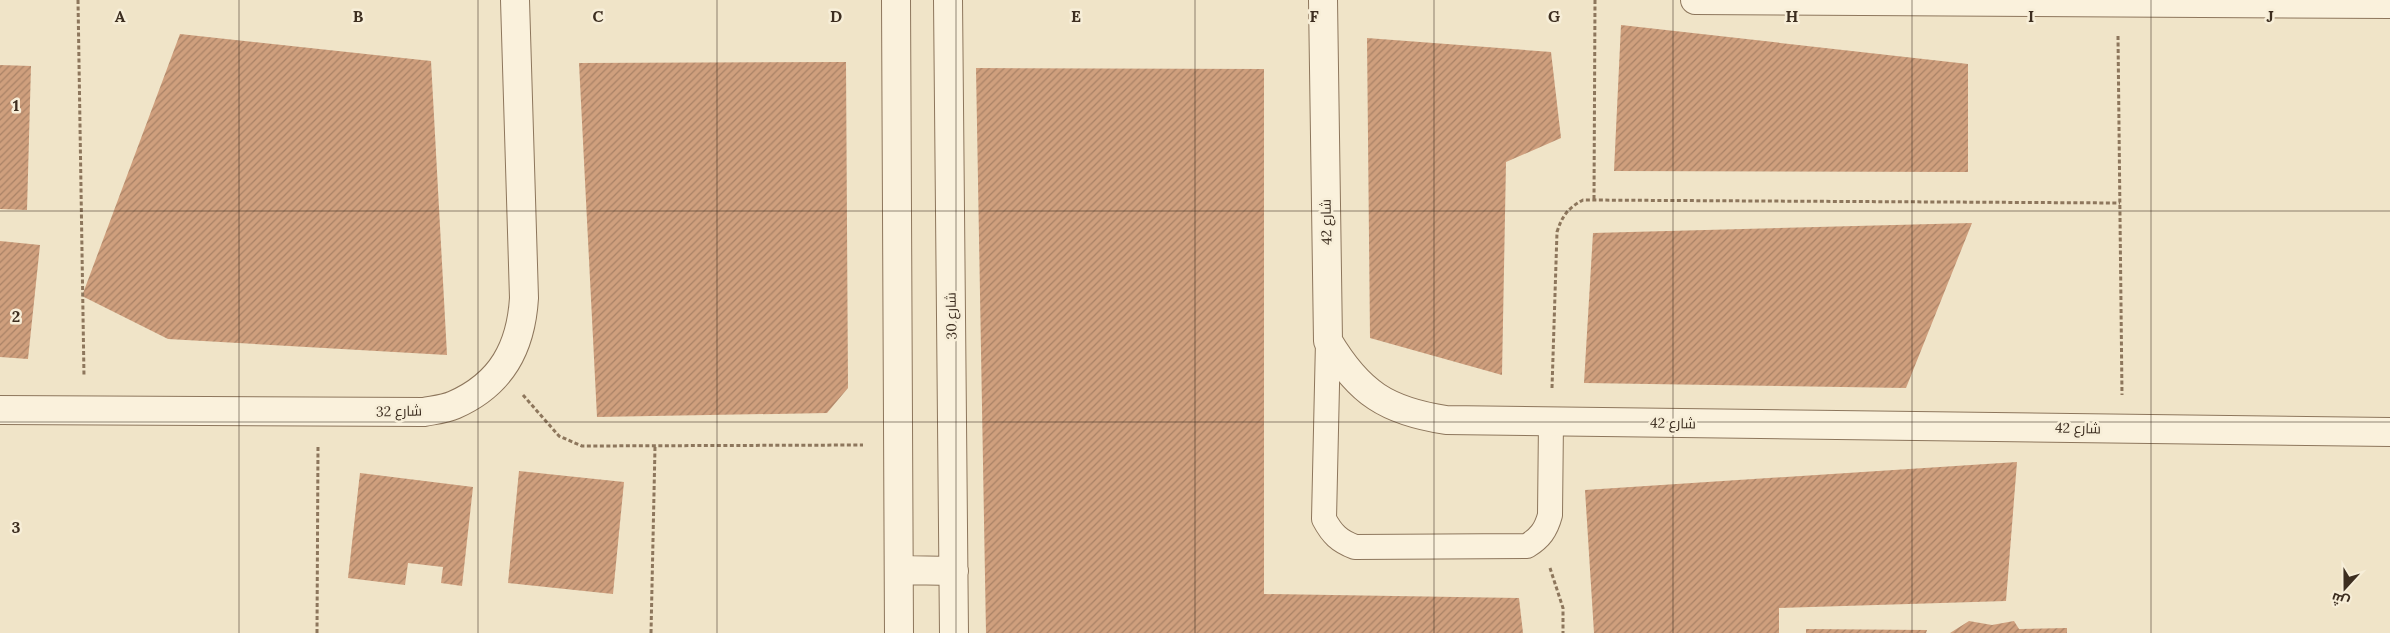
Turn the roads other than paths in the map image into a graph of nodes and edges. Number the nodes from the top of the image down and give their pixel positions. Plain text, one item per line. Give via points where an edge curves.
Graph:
1 (515, 0) edge
2 (896, 0) edge
3 (948, 0) edge
4 (1323, 0) edge
5 (1695, 0) edge
6 (2223, 2) edge
7 (2390, 4) edge
8 (1328, 341) junction
9 (0, 410) edge
10 (1551, 421) junction
11 (2390, 432) edge
12 (899, 570) junction
13 (954, 571) junction
14 (899, 633) edge
15 (954, 633) edge

1 - 9 street, شارع 32 via 524,298 522,324 514,348 501,370 479,391 453,405 424,412
2 - 12 street
3 - 13 street, شارع 30
4 - 8 street, شارع 42
5 - 6 street
6 - 7 street
8 - 10 street, شارع 42 via 1344,367 1364,388 1389,405 1417,416 1446,420
8 - 10 lane via 1324,519 1342,542 1355,547 1527,546 1538,539 1550,514
10 - 11 street, شارع 42
12 - 13 street
12 - 14 street
13 - 15 street, شارع 30

